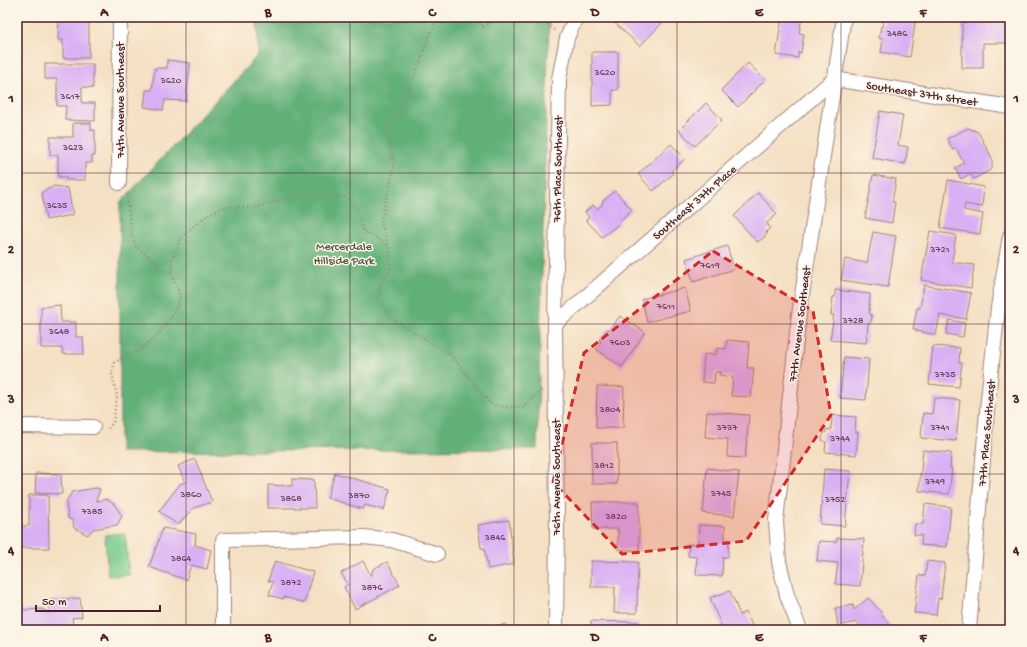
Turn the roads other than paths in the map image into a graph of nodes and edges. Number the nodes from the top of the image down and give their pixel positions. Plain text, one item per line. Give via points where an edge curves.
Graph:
1 (120, 17) edge
2 (576, 17) edge
3 (844, 17) edge
4 (834, 79) junction
5 (1010, 107) edge
6 (119, 183) road end
7 (1010, 236) edge
8 (555, 324) junction
9 (17, 426) edge
10 (93, 428) dead end
11 (436, 554) dead end
12 (223, 630) edge
13 (556, 630) edge
14 (800, 630) edge
15 (969, 630) edge

1 - 6 street, 74th Avenue Southeast
2 - 8 street, 76th Place Southeast via 567,38 559,79
3 - 4 street, 77th Avenue Southeast
4 - 5 street, Southeast 37th Street
4 - 8 street, Southeast 37th Place
4 - 14 street, 77th Avenue Southeast via 799,315 776,521 779,562 787,595
7 - 15 street, 77th Place Southeast via 998,308 989,392
8 - 13 street, 76th Avenue Southeast
9 - 10 street
11 - 12 street via 392,540 364,537 223,540

